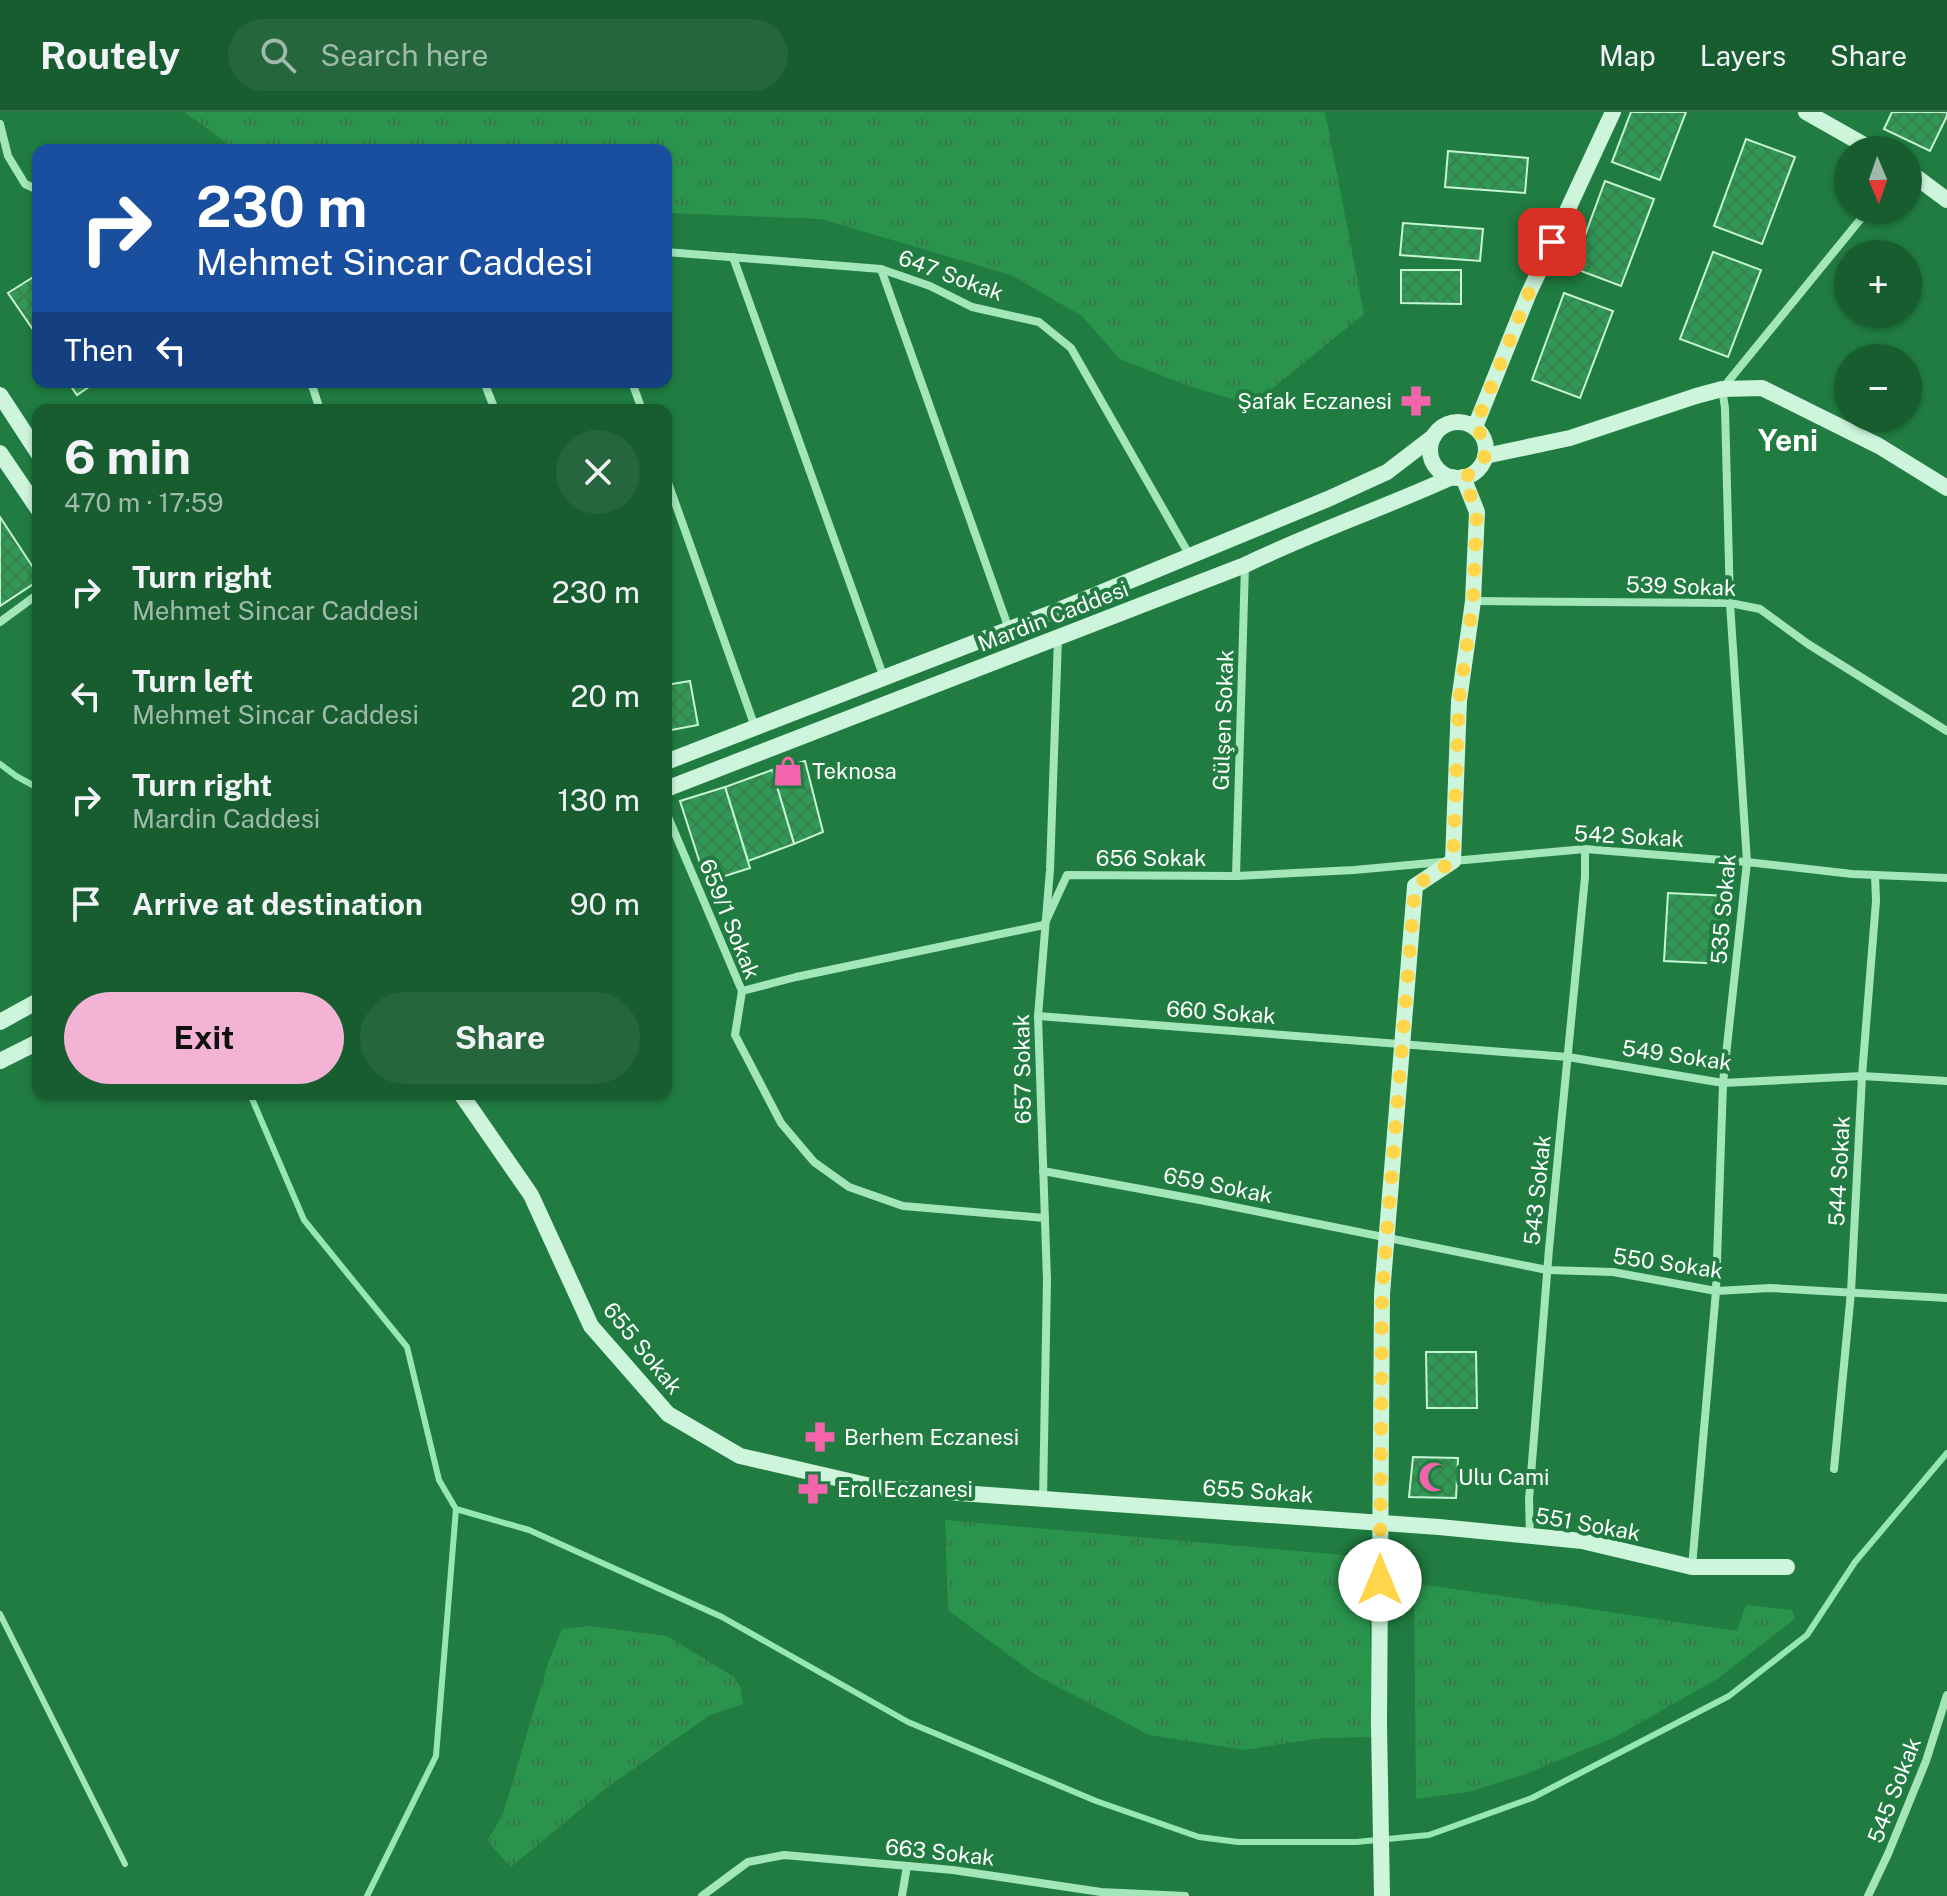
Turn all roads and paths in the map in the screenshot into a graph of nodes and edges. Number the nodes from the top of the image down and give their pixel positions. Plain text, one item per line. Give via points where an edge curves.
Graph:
1 (1613, 112) edge
2 (1806, 112) edge
3 (0, 124) edge
4 (1848, 136) edge
5 (1922, 181) edge
6 (32, 187) edge
7 (1947, 200) edge
8 (1857, 224) edge
9 (672, 252) edge
10 (733, 257) junction
11 (881, 269) junction
12 (1722, 389) junction
13 (1, 398) edge
14 (1475, 427) junction
15 (1434, 436) junction
16 (32, 444) edge
17 (0, 453) edge
18 (1485, 456) junction
19 (1458, 477) junction
20 (1947, 488) edge
21 (672, 494) edge
22 (32, 500) edge
23 (1190, 556) junction
24 (1245, 565) junction
25 (32, 598) edge
26 (1473, 601) junction
27 (1730, 603) junction
28 (0, 622) edge
29 (1009, 629) junction
30 (1058, 638) junction
31 (884, 678) junction
32 (755, 728) junction
33 (1947, 731) edge
34 (672, 760) edge
35 (672, 787) edge
36 (672, 826) edge
37 (1585, 849) junction
38 (1453, 861) junction
39 (1747, 862) junction
40 (1875, 875) junction
41 (1236, 876) junction
42 (1947, 878) edge
43 (1044, 925) junction
44 (742, 991) junction
45 (32, 1004) edge
46 (1038, 1016) junction
47 (0, 1022) edge
48 (32, 1045) edge
49 (1402, 1045) junction
50 (1568, 1057) junction
51 (0, 1061) edge
52 (1862, 1076) junction
53 (1947, 1081) edge
54 (1723, 1083) junction
55 (465, 1100) edge
56 (1043, 1171) junction
57 (1045, 1218) junction
58 (1386, 1237) junction
59 (1547, 1270) junction
60 (1716, 1291) junction
61 (1851, 1292) junction
62 (1947, 1298) edge
63 (1834, 1469) dead end
64 (1043, 1498) junction
65 (1381, 1522) junction
66 (1530, 1536) junction
67 (1692, 1567) junction
68 (1787, 1567) dead end
69 (0, 1614) edge
70 (9, 1632) junction
71 (0, 1637) edge
72 (1947, 1695) edge
73 (125, 1864) dead end
74 (907, 1866) junction
75 (702, 1896) edge
76 (902, 1896) edge
77 (1185, 1896) edge
78 (1382, 1896) edge
79 (1868, 1896) edge

1 - 14 street via 1528,295
2 - 4 street
3 - 6 street via 8,156
5 - 7 street
8 - 12 street
9 - 10 street, 647 Sokak
10 - 11 street, 647 Sokak
10 - 31 street
11 - 23 street, 647 Sokak via 972,307 1039,322 1071,348
11 - 29 street
12 - 18 street via 1570,438
12 - 20 street via 1762,388 1879,446
12 - 27 street, 535 Sokak
13 - 16 street
14 - 15 street, Mardin Caddesi via 1457,422
14 - 18 street via 1485,440
15 - 19 street via 1433,461 1444,473
15 - 23 street, Mardin Caddesi via 1387,472
17 - 22 street
18 - 19 street via 1477,470
19 - 24 street, Mardin Caddesi
19 - 26 street via 1477,512
21 - 32 street
23 - 29 street, Mardin Caddesi
24 - 30 street, Mardin Caddesi
24 - 41 street, Gülşen Sokak
25 - 28 street
26 - 27 street, 539 Sokak
26 - 38 street via 1459,701
27 - 33 street, 539 Sokak via 1760,609
27 - 39 street, 535 Sokak
29 - 31 street, Mardin Caddesi
30 - 35 street, Mardin Caddesi
30 - 43 street, 657 Sokak
31 - 32 street, Mardin Caddesi
32 - 34 street, Mardin Caddesi
36 - 44 street, 659/1 Sokak
37 - 38 street, 542 Sokak
37 - 39 street, 542 Sokak
37 - 50 street, 543 Sokak
38 - 41 street, 656 Sokak
38 - 49 street via 1415,886
39 - 40 street, 542 Sokak
39 - 54 street, 535 Sokak
40 - 42 street, 542 Sokak
40 - 52 street, 544 Sokak
41 - 43 street, 656 Sokak via 1067,875
43 - 44 street
43 - 46 street, 657 Sokak
44 - 57 street, 659/1 Sokak via 735,1035 781,1123 814,1162 849,1187 903,1206
45 - 47 street
46 - 49 street, 660 Sokak
46 - 56 street, 657 Sokak
48 - 51 street
49 - 50 street, 549 Sokak
49 - 58 street
50 - 54 street, 549 Sokak
50 - 59 street, 543 Sokak
52 - 53 street, 549 Sokak
52 - 54 street, 549 Sokak
52 - 61 street, 544 Sokak
54 - 60 street, 535 Sokak
55 - 64 street, 655 Sokak via 531,1195 591,1326 668,1414 740,1456 875,1487
56 - 57 street, 657 Sokak
56 - 58 street, 659 Sokak
57 - 64 street, 657 Sokak
58 - 59 street, 550 Sokak
58 - 65 street
59 - 60 street, 550 Sokak via 1613,1272
59 - 66 street, 543 Sokak
60 - 61 street, 550 Sokak
60 - 67 street, 535 Sokak
61 - 62 street, 550 Sokak
61 - 63 street, 544 Sokak
64 - 65 street, 655 Sokak
65 - 66 street, 551 Sokak
65 - 78 street
66 - 67 street, 551 Sokak via 1582,1541
67 - 68 street, 551 Sokak
69 - 70 lane
70 - 71 lane
70 - 73 lane
72 - 79 street, 545 Sokak via 1926,1761
74 - 75 street, 663 Sokak via 784,1855 748,1862
74 - 76 street
74 - 77 street, 663 Sokak via 1101,1892

